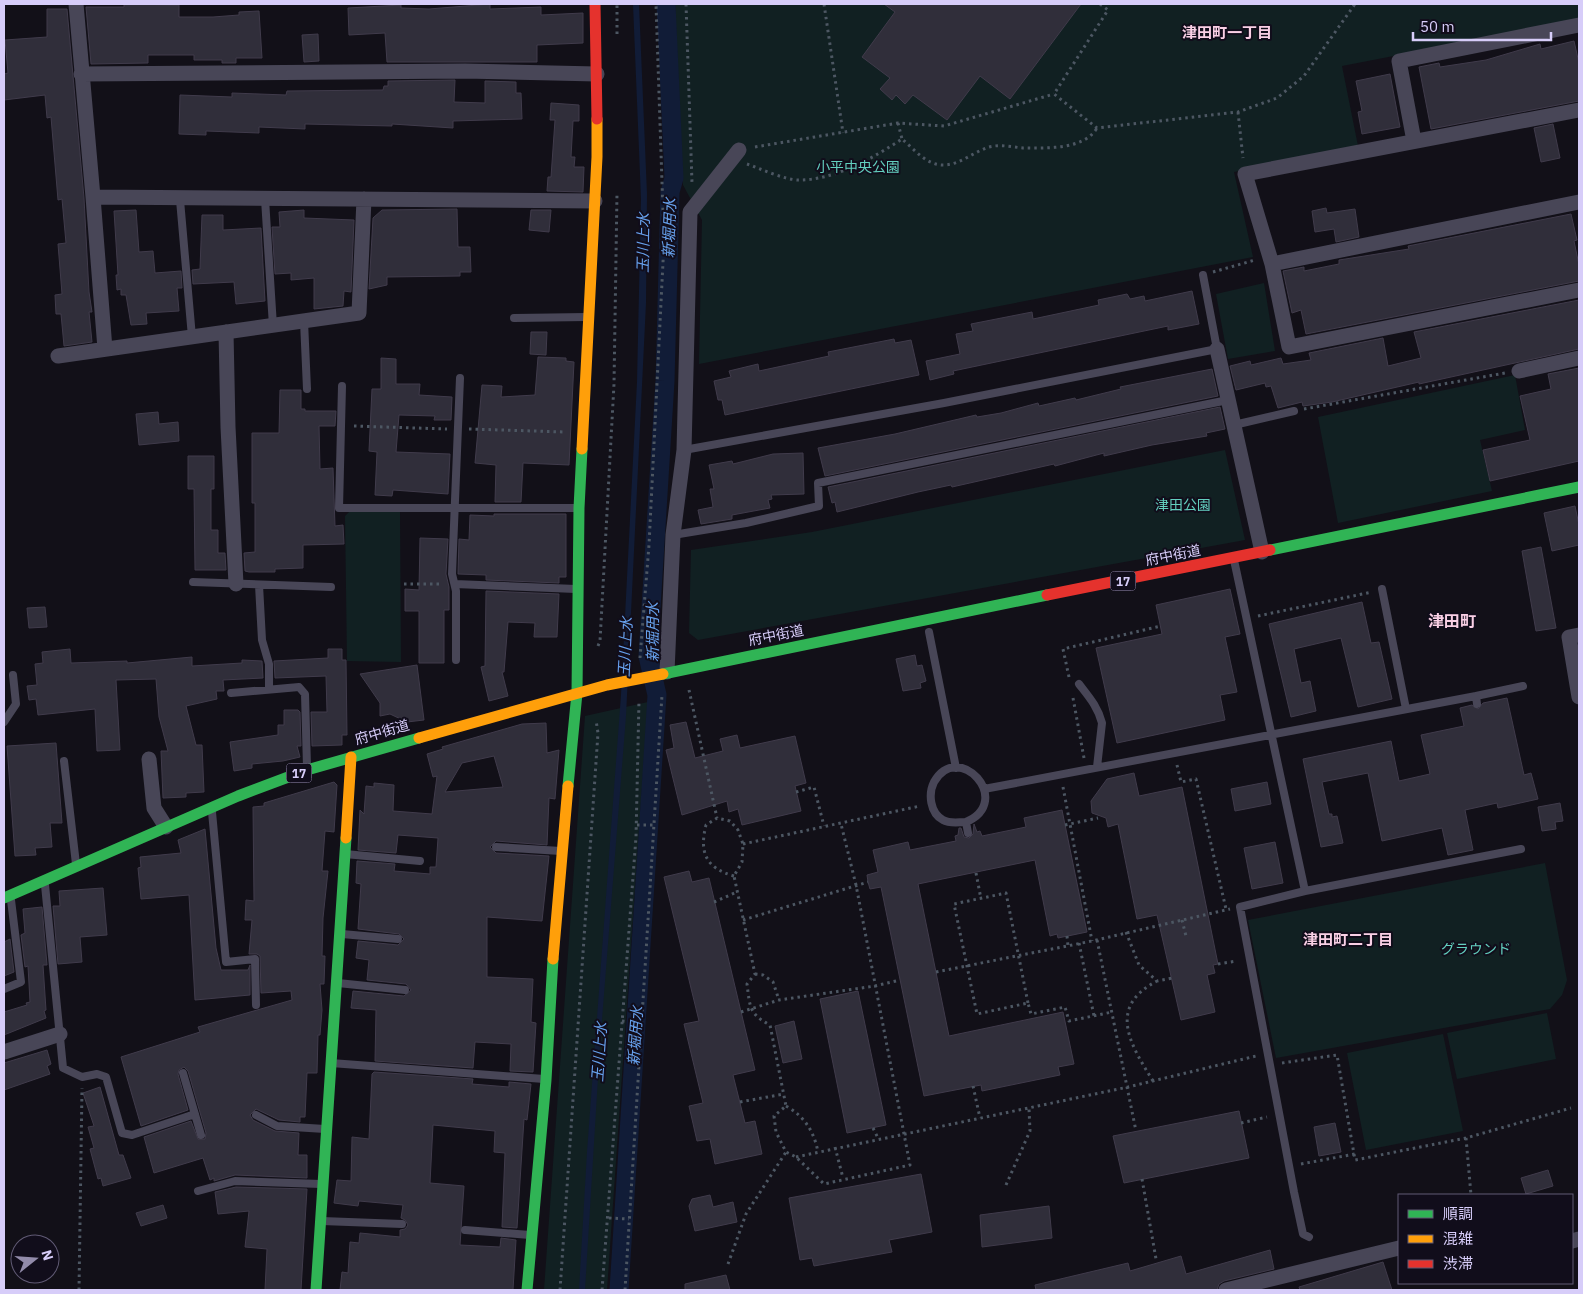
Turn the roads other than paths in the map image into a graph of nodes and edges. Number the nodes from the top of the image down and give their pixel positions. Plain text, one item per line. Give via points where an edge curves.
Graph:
1 (76, 4) edge
2 (595, 4) edge
3 (1579, 25) edge
4 (81, 74) junction
5 (597, 74) junction
6 (1579, 110) edge
7 (1414, 141) junction
8 (736, 155) road end
9 (93, 197) junction
10 (265, 199) junction
11 (364, 199) junction
12 (180, 200) junction
13 (595, 201) junction
14 (1579, 202) edge
15 (1271, 260) junction
16 (1203, 275) road end
17 (1579, 290) edge
18 (589, 317) junction
19 (514, 318) dead end
20 (304, 321) junction
21 (273, 326) junction
22 (226, 332) junction
23 (192, 337) junction
24 (105, 349) junction
25 (1217, 349) junction
26 (58, 356) dead end
27 (1579, 358) edge
28 (1519, 371) road end
29 (460, 378) dead end
30 (342, 386) dead end
31 (307, 389) dead end
32 (1228, 400) junction
33 (1294, 411) road end
34 (1234, 425) junction
35 (684, 450) junction
36 (1579, 488) edge
37 (455, 507) junction
38 (579, 508) junction
39 (673, 535) junction
40 (1262, 552) junction
41 (1233, 558) junction
42 (193, 582) dead end
43 (236, 584) junction
44 (455, 584) junction
45 (259, 585) junction
46 (331, 586) dead end
47 (578, 589) junction
48 (1382, 589) road end
49 (929, 632) dead end
50 (1579, 635) edge
51 (456, 660) dead end
52 (666, 672) junction
53 (13, 675) dead end
54 (1079, 684) dead end
55 (1523, 686) dead end
56 (269, 689) junction
57 (231, 693) dead end
58 (577, 693) junction
59 (1579, 697) edge
60 (1406, 709) junction
61 (4, 722) edge
62 (1271, 734) junction
63 (351, 757) junction
64 (149, 759) dead end
65 (64, 761) dead end
66 (1097, 767) junction
67 (956, 768) junction
68 (307, 770) junction
69 (984, 789) junction
70 (211, 808) junction
71 (966, 822) junction
72 (166, 827) junction
73 (968, 833) dead end
74 (496, 848) dead end
75 (1521, 849) dead end
76 (563, 851) junction
77 (345, 854) junction
78 (420, 861) dead end
79 (76, 866) junction
80 (45, 880) junction
81 (1305, 891) junction
82 (7, 896) edge
83 (340, 934) junction
84 (398, 938) dead end
85 (336, 983) junction
86 (4, 989) edge
87 (405, 990) dead end
88 (256, 1006) dead end
89 (60, 1034) junction
90 (4, 1052) edge
91 (331, 1062) junction
92 (183, 1073) dead end
93 (546, 1080) junction
94 (195, 1114) junction
95 (256, 1115) dead end
96 (327, 1129) junction
97 (201, 1134) dead end
98 (323, 1184) junction
99 (198, 1192) dead end
100 (320, 1220) junction
101 (402, 1224) dead end
102 (465, 1230) dead end
103 (532, 1235) junction
104 (1309, 1237) dead end
105 (1398, 1248) edge
106 (316, 1290) edge
107 (527, 1290) edge
108 (1226, 1290) edge

1 - 4 street
2 - 5 street
3 - 7 street via 1399,61
4 - 5 street via 465,71
4 - 9 street
5 - 13 street
6 - 7 street
7 - 15 street via 1245,174
8 - 35 street via 690,212
9 - 12 street
9 - 24 street
10 - 11 street
10 - 12 street
10 - 21 lane
11 - 13 street
11 - 20 street via 359,313
12 - 23 lane
13 - 18 street
14 - 15 street
15 - 17 street via 1289,347
16 - 25 lane
18 - 19 lane
18 - 38 street
20 - 21 street
20 - 31 lane
21 - 22 street
22 - 23 street
22 - 43 street
23 - 24 street
24 - 26 street
25 - 32 street
25 - 35 lane
27 - 28 street
29 - 37 lane
30 - 37 lane via 339,508
32 - 34 street
32 - 39 lane via 818,483 819,506
33 - 34 lane
34 - 40 street
35 - 39 street
36 - 40 street, 府中街道 / 17
37 - 38 lane
37 - 44 lane via 452,574
38 - 47 street
39 - 52 street
40 - 41 street, 府中街道 / 17
41 - 52 street, 府中街道 / 17
41 - 62 lane
42 - 43 lane
43 - 45 lane
44 - 47 lane
44 - 51 lane
45 - 46 lane
45 - 56 lane
47 - 58 street
48 - 60 lane
49 - 67 lane
50 - 59 street via 1569,637
52 - 58 street, 府中街道 / 17
53 - 61 lane via 16,704
54 - 66 lane via 1096,706 1102,723
55 - 60 lane via 1476,700
56 - 57 lane
56 - 68 lane via 299,687 305,694
58 - 63 street, 府中街道 / 17
58 - 76 street
60 - 62 lane
62 - 66 lane
62 - 81 lane
63 - 68 street, 府中街道 / 17
63 - 77 street
64 - 72 street via 154,808
65 - 79 lane
66 - 69 lane
67 - 69 lane via 975,773
67 - 71 lane via 944,771 937,778 931,788 931,803 944,821
68 - 70 street, 府中街道 / 17
69 - 71 lane via 985,802 980,812
70 - 72 street, 府中街道 / 17
70 - 88 lane via 226,962 255,959
71 - 73 lane
72 - 79 street, 府中街道 / 17
74 - 76 lane
75 - 81 lane
76 - 93 street
77 - 78 lane
77 - 83 street
79 - 80 street, 府中街道 / 17
80 - 82 street, 府中街道 / 17
80 - 89 lane
81 - 104 lane via 1240,907 1272,1065 1278,1115 1303,1234
82 - 86 lane via 21,982
83 - 84 lane
83 - 85 street
85 - 87 lane
85 - 91 street
89 - 90 street
89 - 94 lane via 63,1068 82,1077 97,1074 106,1077 122,1133 132,1135
91 - 93 lane
91 - 96 street
92 - 94 lane
93 - 103 street
94 - 97 lane
95 - 96 lane via 277,1126
96 - 98 street
98 - 99 lane via 235,1181
98 - 100 street
100 - 101 lane
100 - 106 street
102 - 103 lane
103 - 107 street
105 - 108 street

